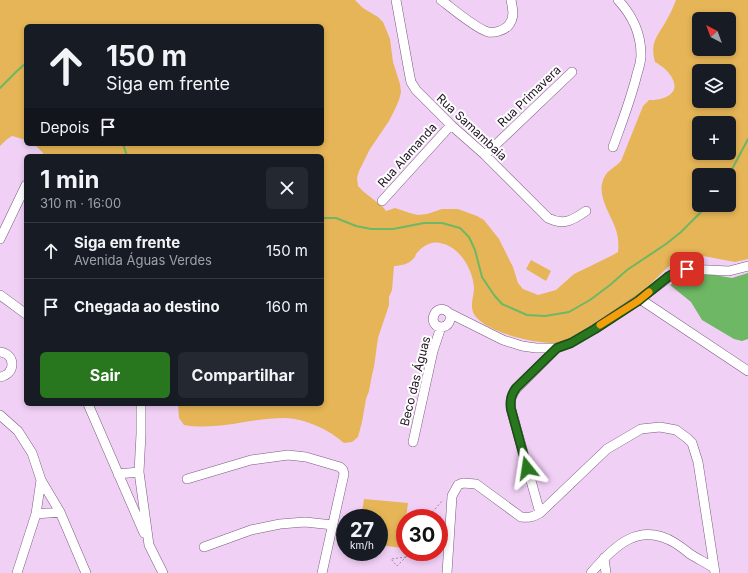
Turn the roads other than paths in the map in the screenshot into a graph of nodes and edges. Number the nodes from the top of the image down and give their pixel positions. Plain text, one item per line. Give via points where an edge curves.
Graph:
1 (396, 0) edge
2 (441, 0) edge
3 (511, 0) edge
4 (618, 0) edge
5 (572, 72) dead end
6 (451, 125) junction
7 (613, 147) dead end
8 (486, 155) junction
9 (24, 189) edge
10 (382, 201) dead end
11 (586, 211) dead end
12 (0, 239) edge
13 (748, 266) edge
14 (0, 295) edge
15 (640, 299) junction
16 (24, 313) edge
17 (449, 313) junction
18 (441, 327) junction
19 (557, 348) junction
20 (0, 352) edge
21 (748, 371) edge
22 (0, 377) edge
23 (89, 406) edge
24 (140, 406) edge
25 (0, 415) edge
26 (413, 442) dead end
27 (139, 472) junction
28 (118, 474) junction
29 (187, 479) dead end
30 (41, 480) junction
31 (143, 497) junction
32 (51, 498) junction
33 (130, 498) junction
34 (38, 502) junction
35 (60, 512) junction
36 (540, 513) junction
37 (36, 514) junction
38 (332, 525) junction
39 (150, 545) junction
40 (204, 547) dead end
41 (604, 558) junction
42 (715, 570) edge
43 (16, 571) edge
44 (86, 573) edge
45 (163, 573) edge
46 (322, 573) edge
47 (448, 573) edge
48 (591, 573) edge
49 (606, 573) edge

1 - 6 street, Rua Samambaia via 411,82
2 - 3 street via 478,27 488,32 498,32 512,21 514,12
4 - 7 street via 631,16 637,30 641,58 634,89
5 - 8 street, Rua Primavera
6 - 8 street, Rua Samambaia
6 - 10 street, Rua Alamanda
8 - 11 street, Rua Samambaia via 548,218 556,222 565,222
9 - 12 street
13 - 15 street via 728,271 687,269 676,272
14 - 16 street
15 - 19 street via 571,343
15 - 21 street
17 - 18 street via 450,322
17 - 18 street via 442,309 434,313 434,322
17 - 19 street via 503,340 522,346
18 - 26 street, Beco das Águas via 431,358
19 - 36 street via 516,388 510,402
20 - 22 street via 7,354 12,360 12,367 9,373
23 - 28 street
24 - 27 street
25 - 30 street via 18,432 32,453
27 - 28 street
27 - 31 street
28 - 33 street
29 - 38 street via 251,460 288,455 306,456 343,470
30 - 32 street
30 - 34 street
31 - 33 street
31 - 39 street
32 - 34 street
32 - 35 street
33 - 39 street
34 - 37 street
35 - 37 street
35 - 44 street
36 - 42 street via 607,449 641,429 660,427 676,430 692,443 698,462
36 - 47 street via 528,518 521,516 476,484 458,485 452,496
37 - 43 street
38 - 40 street via 305,522 280,524 251,530
38 - 46 street
39 - 45 street
41 - 42 street via 620,544 635,536 647,534 675,542
41 - 48 street
41 - 49 street

